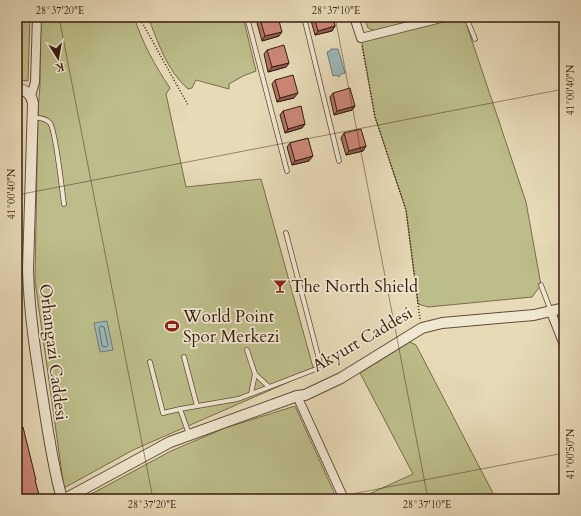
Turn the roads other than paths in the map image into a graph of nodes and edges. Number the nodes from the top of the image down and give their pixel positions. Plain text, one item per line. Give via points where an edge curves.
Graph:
1 (37, 17) edge
2 (247, 17) edge
3 (304, 17) edge
4 (354, 17) edge
5 (445, 17) edge
6 (466, 17) edge
7 (475, 39) dead end
8 (17, 88) edge
9 (31, 96) junction
10 (33, 117) junction
11 (339, 161) dead end
12 (286, 171) dead end
13 (64, 204) dead end
14 (286, 233) dead end
15 (541, 285) dead end
16 (564, 302) edge
17 (564, 308) edge
18 (550, 309) junction
19 (564, 345) edge
20 (247, 350) dead end
21 (184, 357) dead end
22 (150, 362) dead end
23 (255, 374) junction
24 (269, 387) junction
25 (251, 394) junction
26 (297, 396) junction
27 (196, 406) junction
28 (180, 409) junction
29 (189, 434) junction
30 (63, 499) edge
31 (344, 499) edge

1 - 9 street, Orhangazi Caddesi via 35,82
2 - 12 lane
3 - 11 lane
4 - 5 street via 361,38
6 - 7 lane
8 - 9 street
9 - 10 street, Orhangazi Caddesi
10 - 13 lane via 45,119 50,124
10 - 30 street, Orhangazi Caddesi via 29,292 49,437 57,483
14 - 24 lane via 320,363 316,369
15 - 18 lane
16 - 18 street, Akyurt Caddesi
17 - 18 street, Akyurt Caddesi
18 - 19 street
18 - 26 street, Akyurt Caddesi via 534,315 442,323 422,328 341,378 305,395
18 - 26 street, Akyurt Caddesi via 453,316 420,323 366,357 301,391
20 - 23 lane
21 - 27 lane
22 - 28 lane via 163,413
23 - 24 lane
23 - 25 lane
24 - 25 lane
25 - 27 lane via 238,399
26 - 29 street, Akyurt Caddesi
26 - 31 street
27 - 28 lane
28 - 29 lane
29 - 30 street, Akyurt Caddesi

